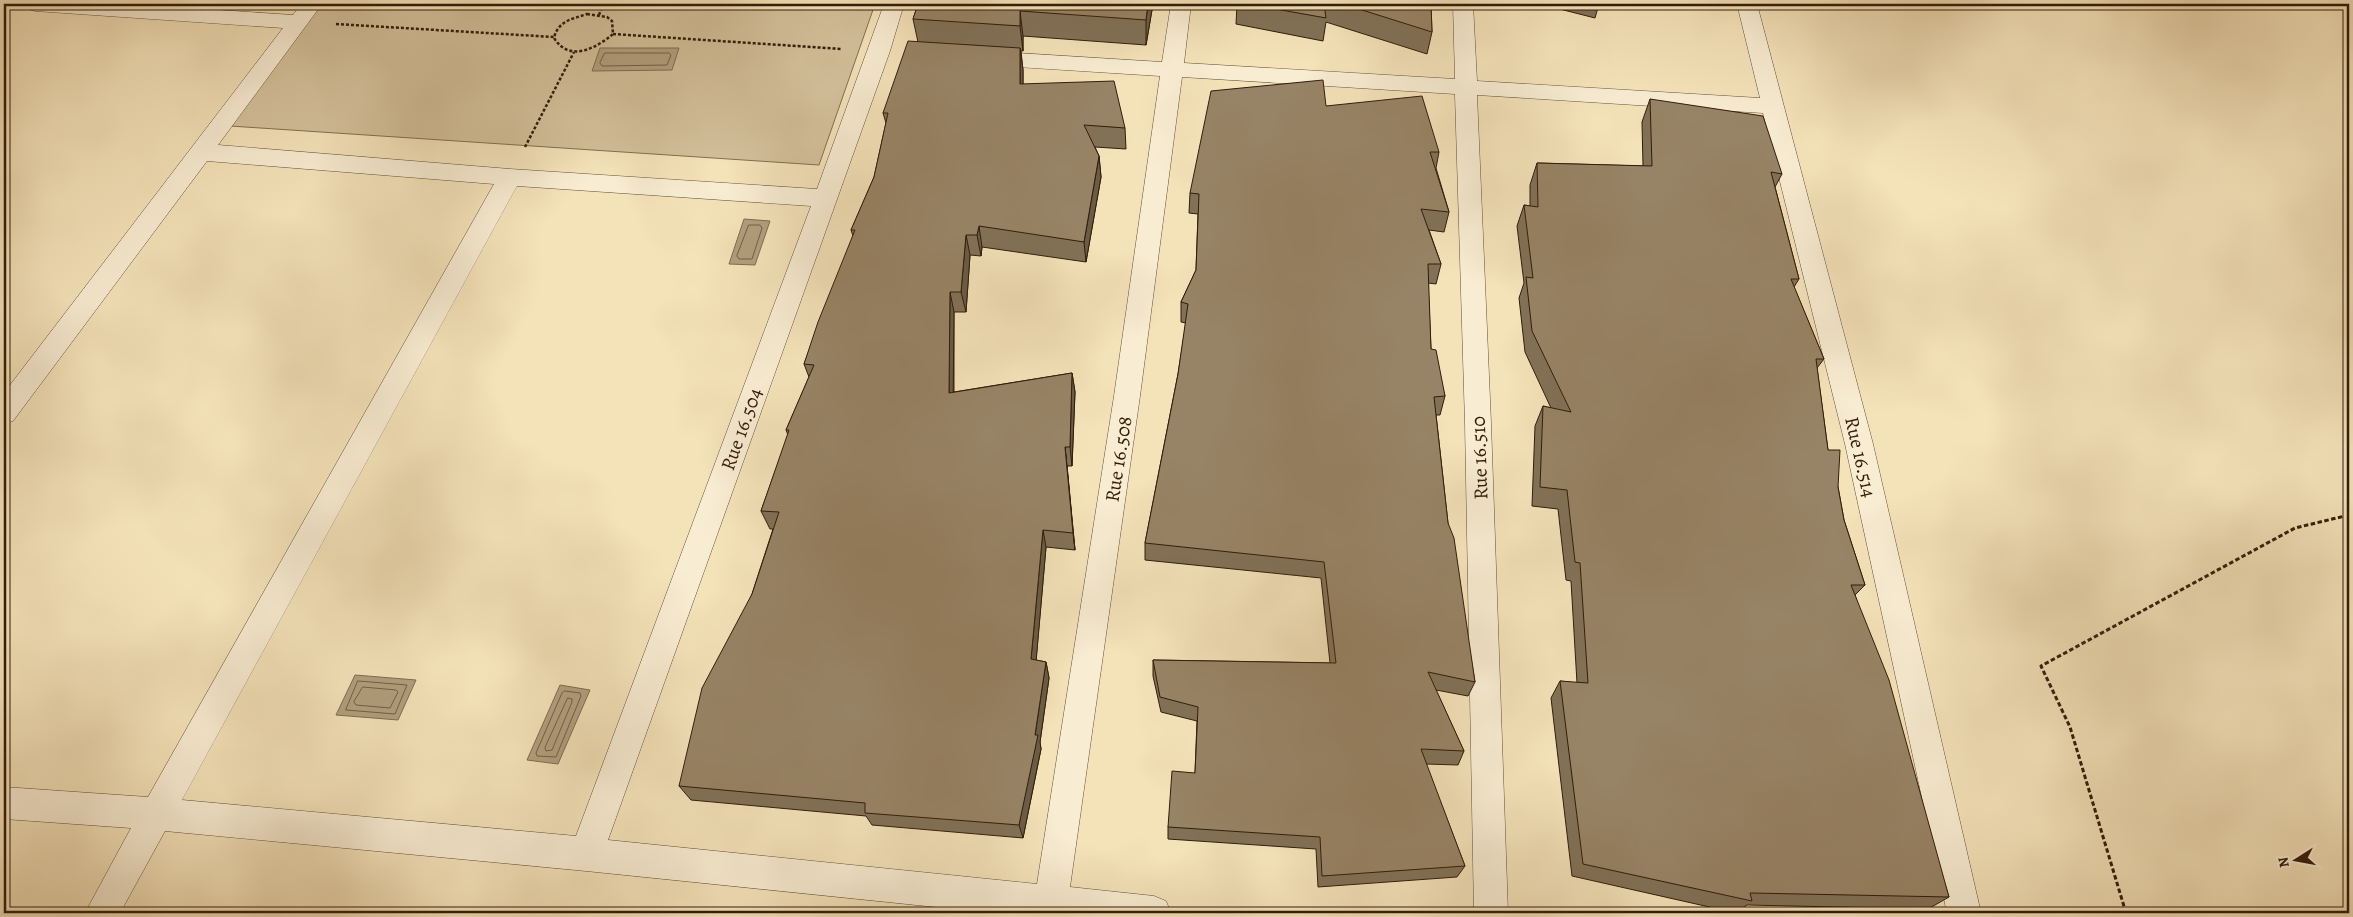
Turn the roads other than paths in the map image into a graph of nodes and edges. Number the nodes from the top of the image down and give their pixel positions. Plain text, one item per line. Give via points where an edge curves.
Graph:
1 (35, 4) edge
2 (894, 4) edge
3 (1181, 4) edge
4 (1463, 4) edge
5 (1747, 4) edge
6 (305, 13) edge
7 (967, 57) edge
8 (1171, 71) junction
9 (1467, 88) junction
10 (1773, 106) junction
11 (199, 152) junction
12 (510, 177) junction
13 (824, 198) junction
14 (4, 413) edge
15 (4, 803) edge
16 (157, 814) junction
17 (586, 854) junction
18 (1050, 908) edge
19 (102, 913) edge
20 (1154, 913) edge
21 (1492, 913) edge
22 (1964, 913) edge

1 - 6 street
2 - 13 street, Rue 16.504 via 889,52
3 - 8 street, Rue 16.508
4 - 9 street, Rue 16.510
5 - 10 street, Rue 16.514
6 - 11 street
7 - 8 street
8 - 9 street
8 - 18 street, Rue 16.508 via 1127,396
9 - 10 street
9 - 21 street, Rue 16.510
10 - 22 street, Rue 16.514 via 1859,444
11 - 12 street
11 - 14 street
12 - 13 street
12 - 16 street
13 - 17 street, Rue 16.504
15 - 16 street
16 - 17 street
16 - 19 street
17 - 18 street
18 - 20 street

